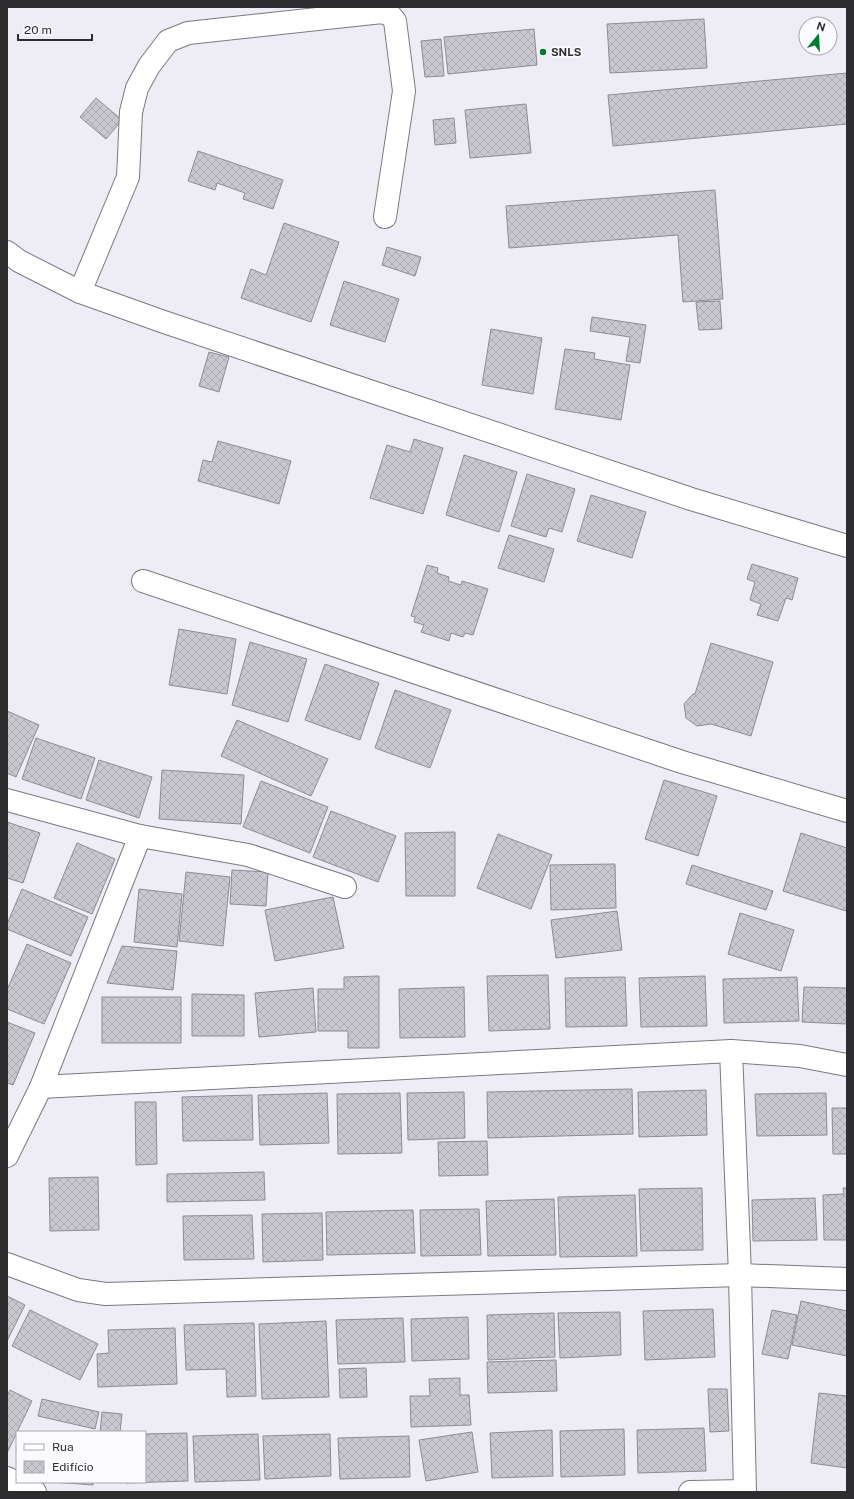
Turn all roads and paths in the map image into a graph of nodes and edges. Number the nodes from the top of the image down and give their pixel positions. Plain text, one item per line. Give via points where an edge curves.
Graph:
1 (385, 217) dead end
2 (7, 252) edge
3 (80, 292) junction
4 (847, 546) edge
5 (143, 581) dead end
6 (7, 800) edge
7 (847, 811) edge
8 (140, 836) junction
9 (345, 887) dead end
10 (731, 1051) junction
11 (847, 1065) edge
12 (41, 1087) junction
13 (7, 1156) edge
14 (7, 1264) edge
15 (740, 1275) junction
16 (847, 1279) edge
17 (7, 1478) edge
18 (16, 1482) edge
19 (17, 1483) edge
20 (745, 1491) edge
21 (35, 1492) edge
22 (690, 1492) edge

1 - 3 street via 404,91 395,21 390,15 382,12 188,33 168,41 149,66 137,88 131,112 128,177
2 - 3 street via 19,261
3 - 4 street via 171,325 684,496
5 - 7 street via 682,762
6 - 8 street
8 - 9 street via 248,855
8 - 12 street
10 - 11 street via 800,1056
10 - 12 street
10 - 15 street
12 - 13 street
14 - 15 street via 78,1290 106,1294
15 - 16 street
15 - 20 street
17 - 18 street
19 - 21 street
20 - 22 street

